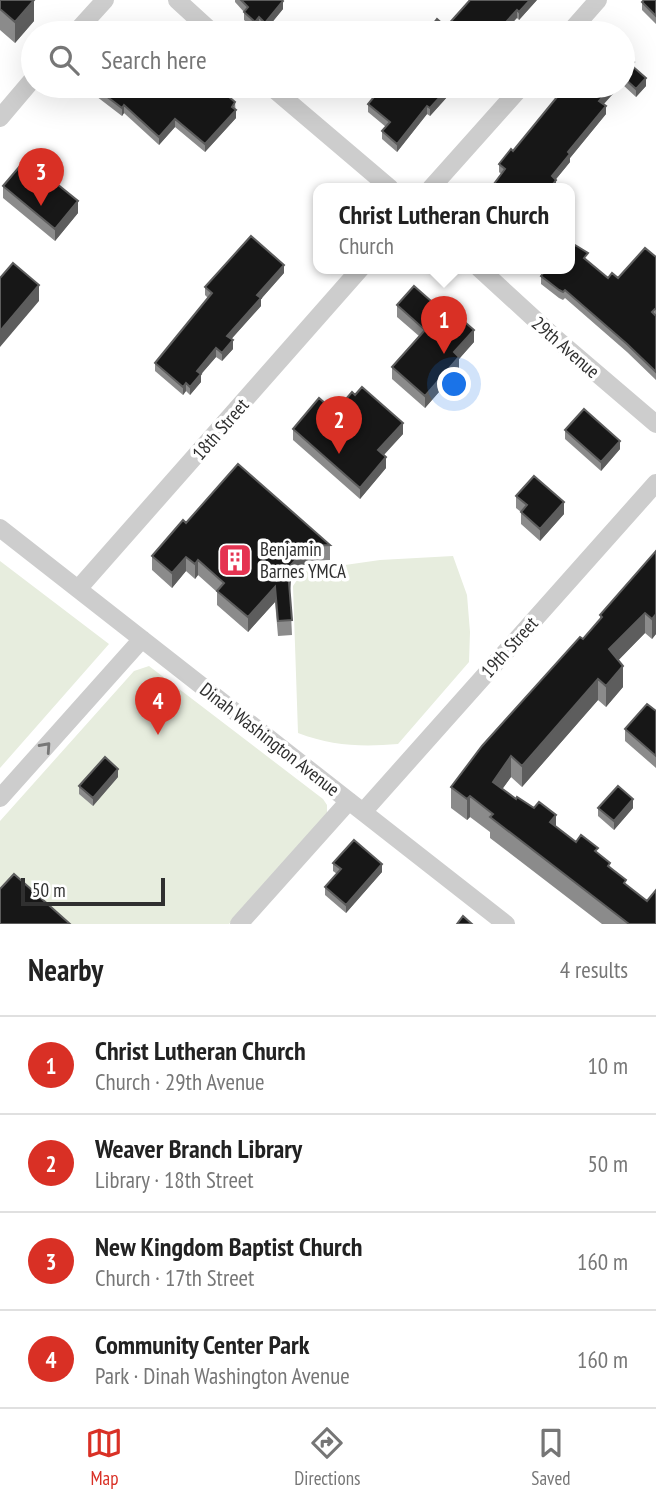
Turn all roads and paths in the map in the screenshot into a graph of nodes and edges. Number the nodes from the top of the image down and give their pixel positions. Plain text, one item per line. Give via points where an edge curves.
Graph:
1 (105, 0) edge
2 (177, 0) edge
3 (598, 0) edge
4 (86, 21) edge
5 (200, 21) edge
6 (580, 21) edge
7 (21, 93) edge
8 (284, 98) edge
9 (511, 98) edge
10 (0, 118) edge
11 (384, 183) edge
12 (436, 183) edge
13 (356, 274) edge
14 (486, 274) edge
15 (656, 424) edge
16 (656, 483) edge
17 (0, 528) edge
18 (78, 589) junction
19 (142, 639) junction
20 (0, 798) edge
21 (356, 807) junction
22 (239, 924) edge
23 (506, 924) edge

1 - 4 street
2 - 5 street
3 - 6 street
7 - 10 street
8 - 11 street
9 - 12 street
13 - 18 street, 18th Street
14 - 15 street, 29th Avenue
16 - 21 street, 19th Street
17 - 18 street, Dinah Washington Avenue
18 - 19 street, Dinah Washington Avenue
20 -> 19 street
19 - 21 street, Dinah Washington Avenue
21 - 22 street, 19th Street
21 - 23 street, Dinah Washington Avenue

